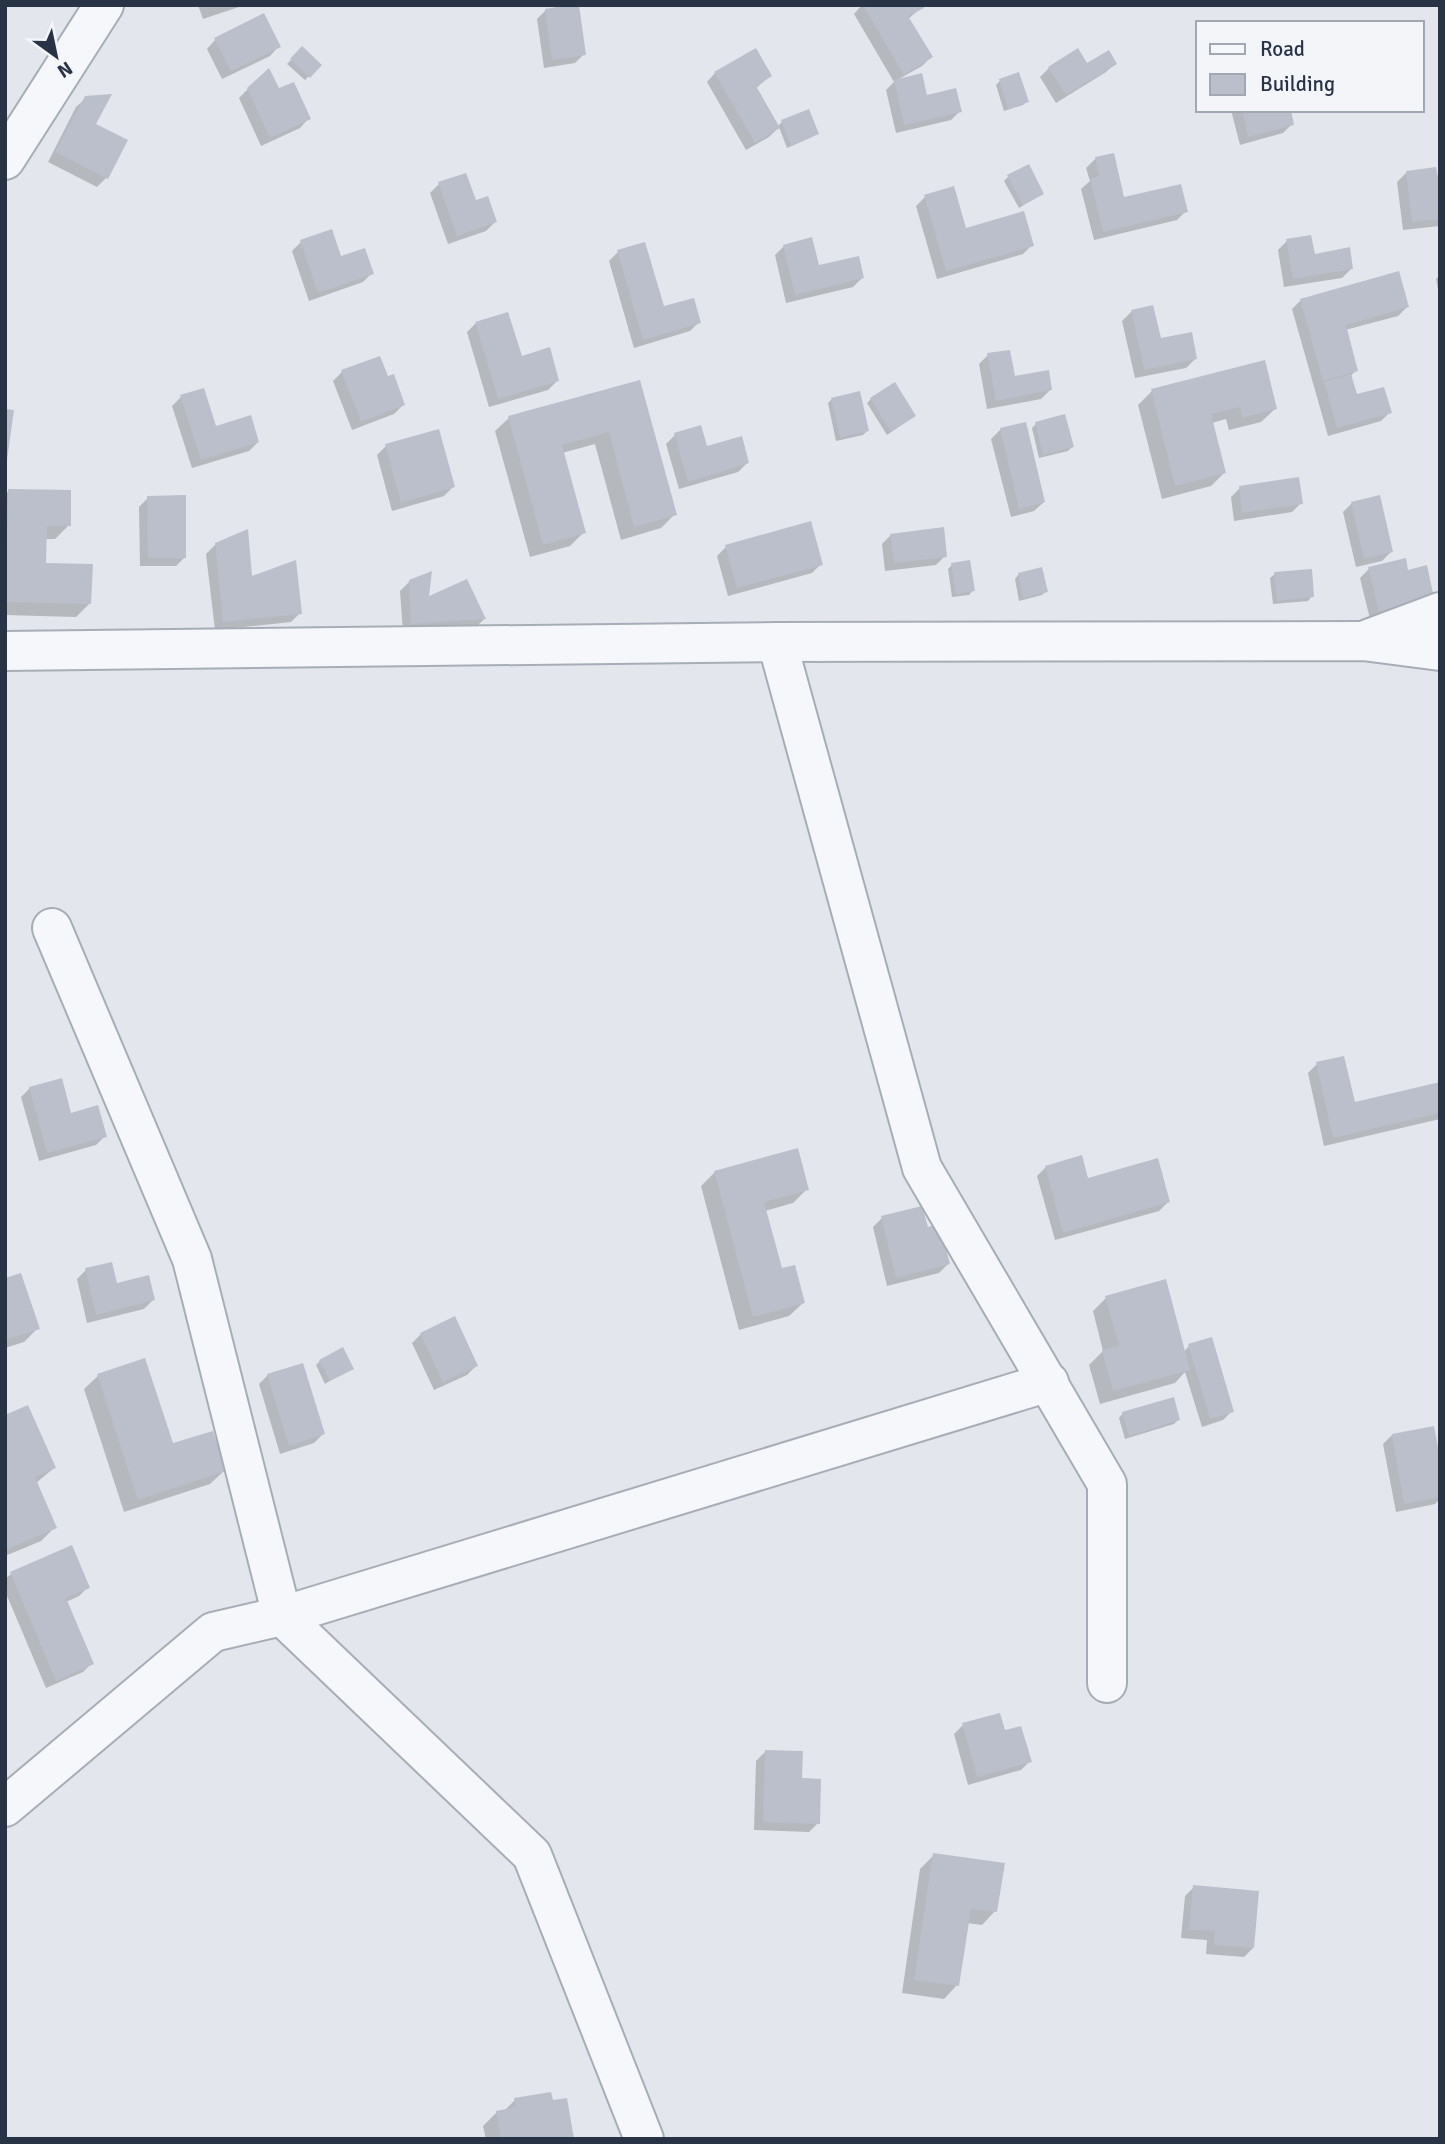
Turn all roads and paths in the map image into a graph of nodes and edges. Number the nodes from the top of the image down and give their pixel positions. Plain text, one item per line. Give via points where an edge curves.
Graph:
1 (104, 5) edge
2 (5, 160) edge
3 (1440, 612) edge
4 (1363, 641) junction
5 (777, 642) junction
6 (5, 652) edge
7 (1440, 652) edge
8 (51, 928) dead end
9 (1049, 1382) junction
10 (282, 1616) junction
11 (1107, 1683) dead end
12 (5, 1807) edge
13 (644, 2139) edge

1 - 2 street
3 - 4 street
4 - 5 street
4 - 7 street
5 - 6 street
5 - 9 street via 922,1168
8 - 10 street via 192,1259
9 - 10 street
9 - 11 street via 1107,1483
10 - 12 street via 213,1633
10 - 13 street via 532,1855

